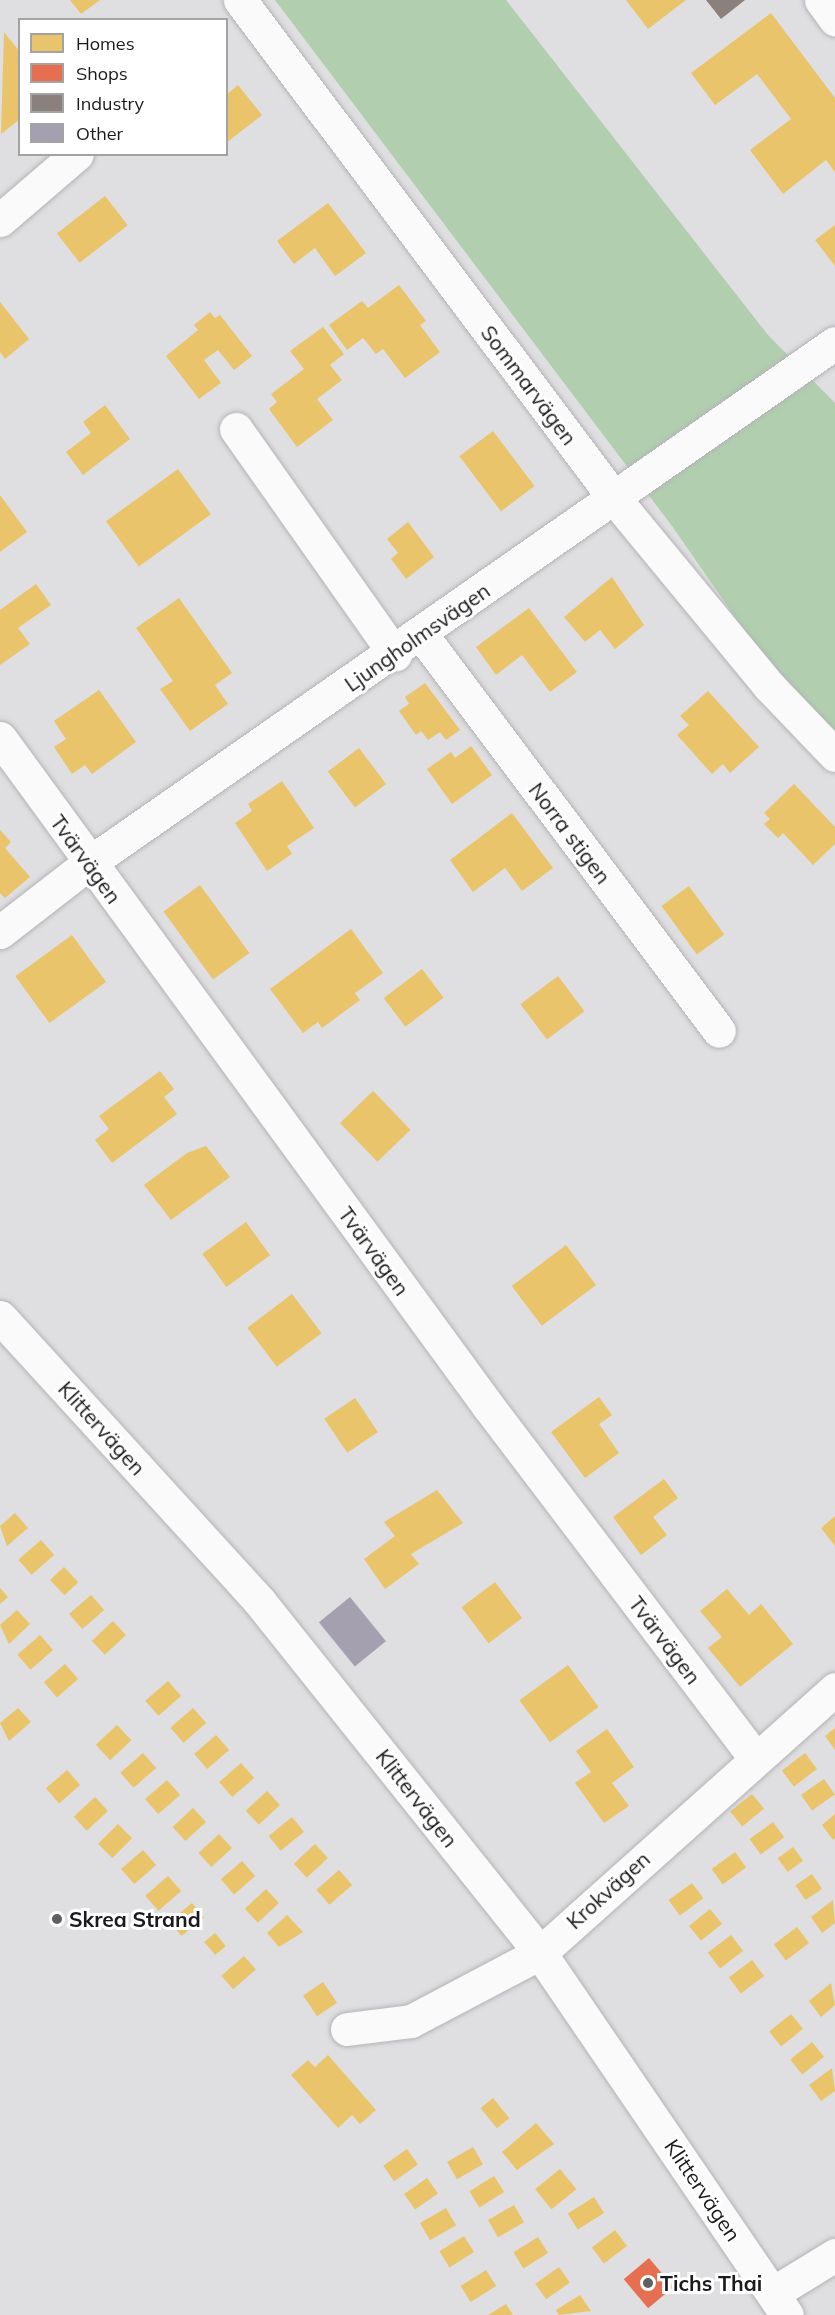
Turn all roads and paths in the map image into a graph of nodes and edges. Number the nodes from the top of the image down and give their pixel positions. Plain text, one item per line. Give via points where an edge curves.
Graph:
1 (821, 0) edge
2 (238, 13) edge
3 (835, 19) edge
4 (75, 156) edge
5 (0, 220) edge
6 (835, 343) edge
7 (236, 429) dead end
8 (614, 498) junction
9 (421, 634) junction
10 (395, 654) junction
11 (0, 738) edge
12 (835, 755) edge
13 (89, 863) junction
14 (0, 932) edge
15 (719, 1031) dead end
16 (0, 1317) edge
17 (835, 1689) edge
18 (755, 1758) junction
19 (540, 1953) junction
20 (347, 2029) dead end
21 (835, 2254) edge
22 (780, 2304) edge

1 - 3 street
2 - 8 street, Sommarvägen
4 - 5 street
6 - 8 street, Ljungholmsvägen
7 - 10 street
8 - 9 street, Ljungholmsvägen
8 - 12 street, Sommarvägen via 770,687
9 - 10 street, Ljungholmsvägen
9 - 15 street, Norra stigen
10 - 13 street, Ljungholmsvägen
11 - 13 street, Tvärvägen
13 - 14 street, Ljungholmsvägen
13 - 18 street, Tvärvägen
16 - 19 street, Klittervägen via 260,1602
17 - 18 street, Krokvägen
18 - 19 street, Krokvägen
19 - 20 street, Krokvägen via 411,2021
19 - 22 street, Klittervägen
21 - 22 street

